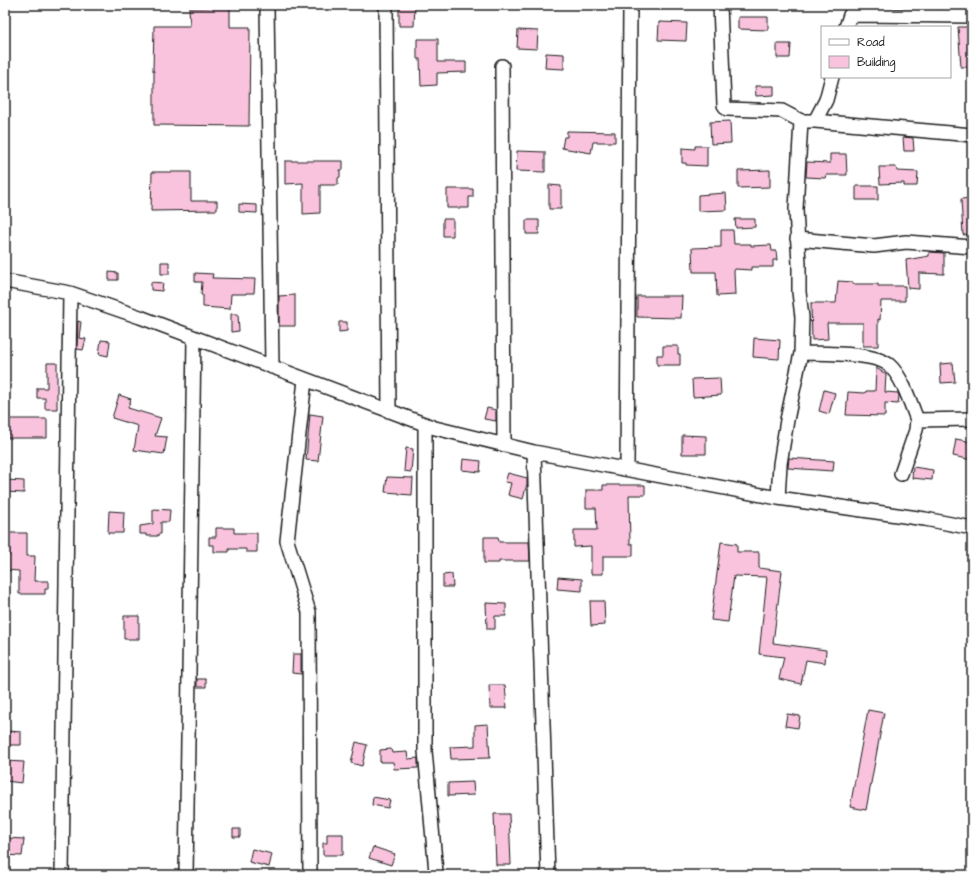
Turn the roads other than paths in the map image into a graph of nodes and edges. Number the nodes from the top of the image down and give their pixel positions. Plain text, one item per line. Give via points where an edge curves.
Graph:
1 (267, 5) edge
2 (386, 5) edge
3 (630, 5) edge
4 (720, 5) edge
5 (850, 16) edge
6 (972, 16) edge
7 (502, 66) dead end
8 (832, 78) edge
9 (801, 121) junction
10 (815, 121) junction
11 (972, 135) edge
12 (797, 239) junction
13 (972, 247) edge
14 (5, 281) edge
15 (70, 293) junction
16 (194, 338) junction
17 (801, 353) junction
18 (272, 367) junction
19 (305, 380) junction
20 (389, 411) junction
21 (972, 419) edge
22 (917, 420) junction
23 (425, 424) junction
24 (504, 445) junction
25 (534, 452) junction
26 (627, 469) junction
27 (901, 474) dead end
28 (778, 498) junction
29 (972, 528) edge
30 (436, 872) dead end
31 (62, 875) edge
32 (186, 875) edge
33 (310, 875) edge
34 (548, 875) edge

1 - 18 street
2 - 20 street
3 - 26 street
4 - 9 street via 724,105 731,110 782,111
5 - 6 street
7 - 24 street
8 - 10 street via 826,100
9 - 10 street
9 - 12 street via 796,209
10 - 11 street
12 - 13 street via 874,246 906,242
12 - 17 street via 802,317
14 - 15 street
15 - 16 street
15 - 31 street
16 - 18 street
16 - 32 street
17 - 22 street via 860,355 889,364 903,384
17 - 28 street via 784,434
18 - 19 street
19 - 20 street
19 - 33 street via 287,541 310,612
20 - 23 street
21 - 22 street
22 - 27 street
23 - 24 street
23 - 30 street via 425,751
24 - 25 street
25 - 26 street
25 - 34 street
26 - 28 street
28 - 29 street

